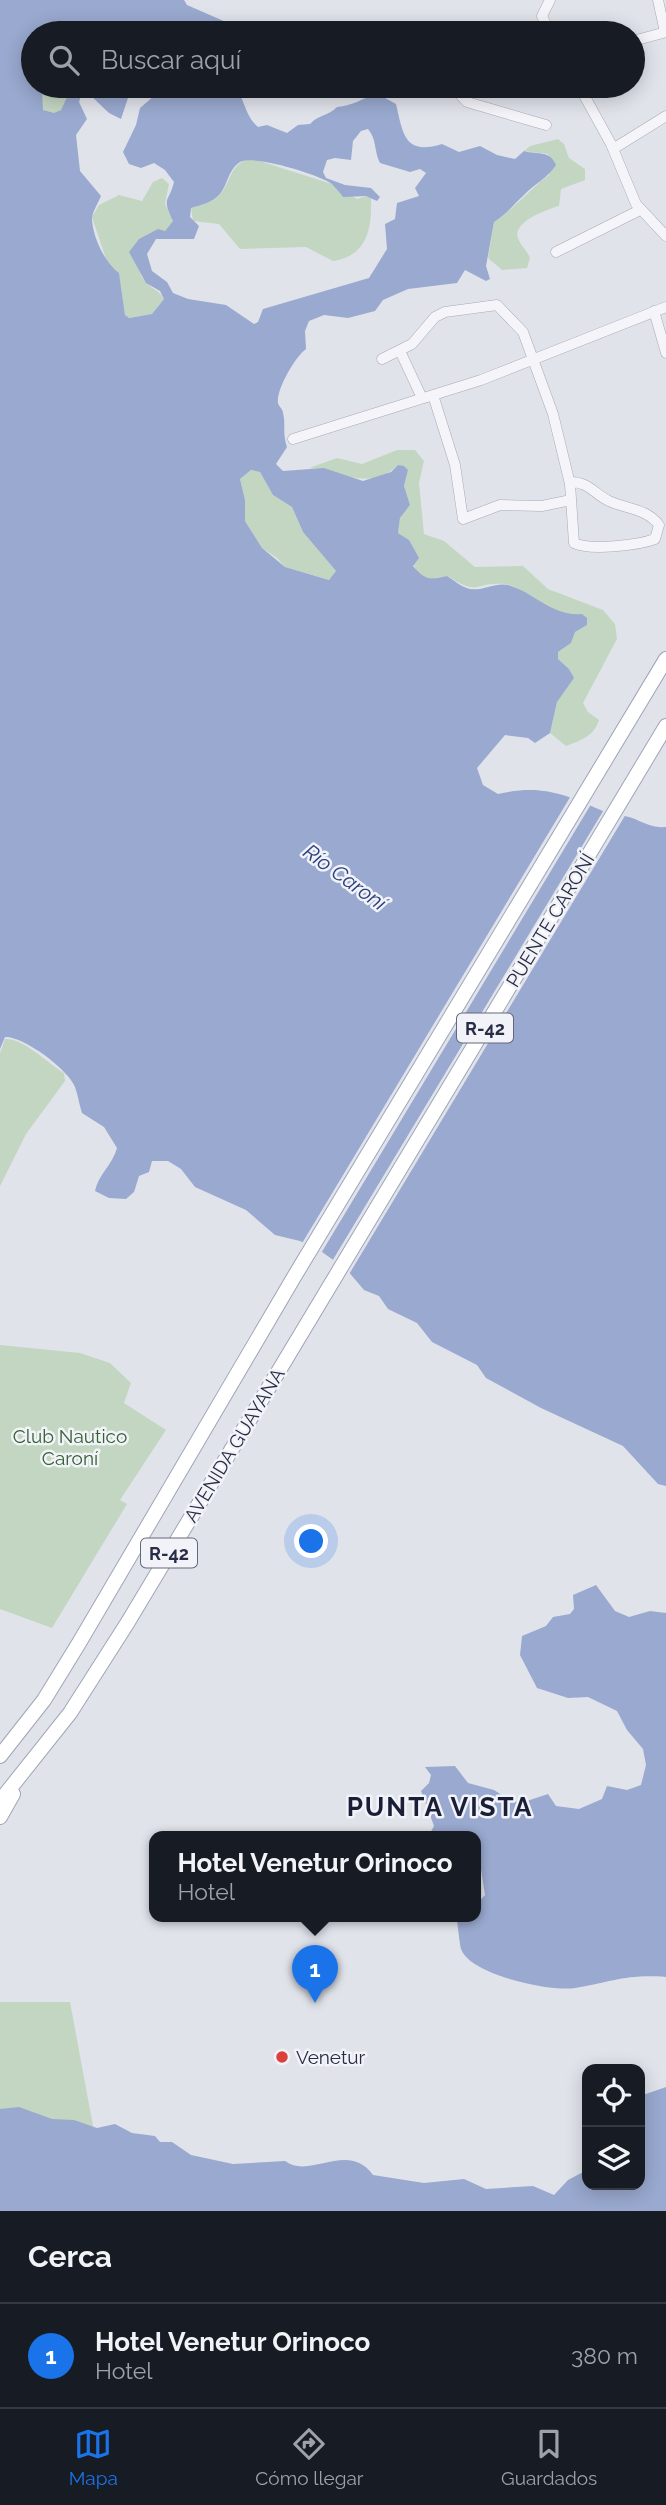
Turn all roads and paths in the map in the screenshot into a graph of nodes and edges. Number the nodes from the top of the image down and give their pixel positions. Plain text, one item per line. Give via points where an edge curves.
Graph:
1 (550, 0) edge
2 (658, 0) edge
3 (544, 21) edge
4 (666, 32) edge
5 (645, 38) edge
6 (463, 98) edge
7 (585, 98) edge
8 (666, 116) edge
9 (546, 125) dead end
10 (613, 149) junction
11 (640, 210) junction
12 (666, 236) edge
13 (556, 252) dead end
14 (666, 307) edge
15 (654, 311) junction
16 (400, 351) junction
17 (666, 353) edge
18 (382, 359) dead end
19 (533, 359) junction
20 (433, 395) junction
21 (422, 398) junction
22 (293, 439) dead end
23 (570, 482) junction
24 (571, 499) junction
25 (666, 659) edge
26 (666, 726) edge
27 (294, 1277) joint
28 (324, 1296) joint
29 (0, 1756) edge
30 (25, 1772) junction
31 (0, 1801) edge
32 (0, 1817) edge

1 - 3 street via 542,16
2 - 4 street
4 - 5 street
6 - 9 street
7 - 10 street
8 - 10 street
10 - 11 street
11 - 12 street
11 - 13 street
14 - 15 street
15 - 17 street
15 - 19 street
16 - 18 street
16 - 19 street via 417,340 435,317 461,308 497,305 523,332
16 - 21 street
19 - 20 street
19 - 23 street
20 - 21 street
20 - 24 street via 455,465 463,519 500,505 542,506
21 - 22 street
23 - 24 street
23 - 24 street via 587,484 611,502 650,516 659,530 652,541 582,546 573,540
25 - 27 main road, PUENTE CARONÍ / R-42
26 - 28 main road, PUENTE CARONÍ / R-42
27 - 29 main road, AVENIDA GUAYANA / R-42 via 44,1700
28 - 30 main road, AVENIDA GUAYANA / R-42 via 128,1622 70,1713
30 - 31 main road, AVENIDA GUAYANA / R-42
30 - 32 main road

